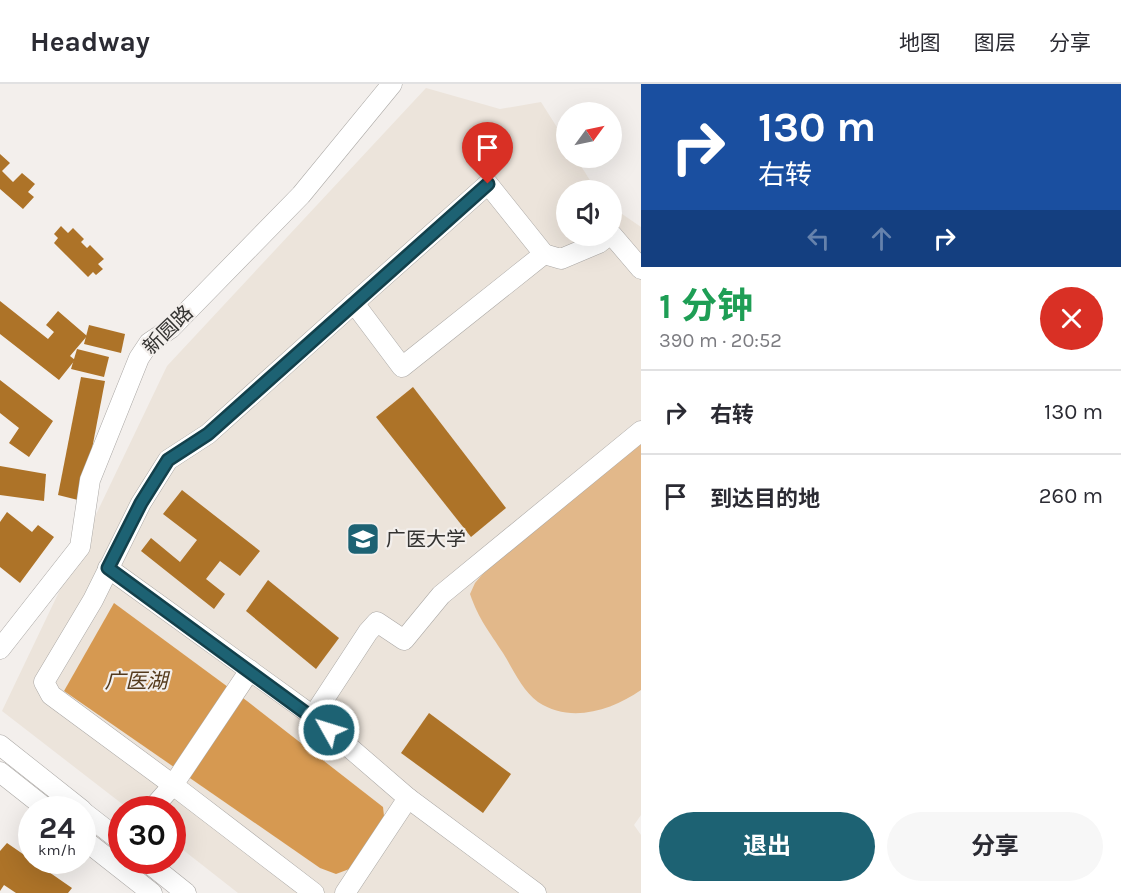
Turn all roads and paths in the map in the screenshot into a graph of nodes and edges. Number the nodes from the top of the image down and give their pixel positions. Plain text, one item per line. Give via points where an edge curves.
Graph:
1 (392, 84) edge
2 (593, 246) edge
3 (620, 246) edge
4 (544, 254) junction
5 (641, 269) edge
6 (354, 303) junction
7 (641, 431) edge
8 (108, 568) junction
9 (0, 649) edge
10 (250, 670) junction
11 (313, 716) junction
12 (6, 750) edge
13 (0, 773) edge
14 (173, 785) junction
15 (30, 796) edge
16 (64, 796) edge
17 (164, 796) edge
18 (408, 798) junction
19 (96, 821) edge
20 (108, 831) edge
21 (96, 849) edge
22 (162, 874) edge
23 (152, 893) edge
24 (186, 893) edge
25 (314, 893) edge
26 (345, 893) edge
27 (536, 893) edge

1 - 9 street, 新圆路 via 302,195 171,328 149,343 139,358 90,480 80,547
2 - 4 street via 561,259
3 - 5 street
4 - 6 street via 402,367
4 - 6 street via 488,184
6 - 8 street via 208,434 168,460
7 - 11 street via 441,595 404,640 377,622
8 - 10 street
8 - 14 street via 44,682 51,695
10 - 11 street
10 - 14 street
11 - 18 street
12 - 13 street
12 - 16 street
13 - 15 street
14 - 17 street
14 - 25 street
18 - 26 street
18 - 27 street
19 - 20 street
21 - 23 street
22 - 24 street

